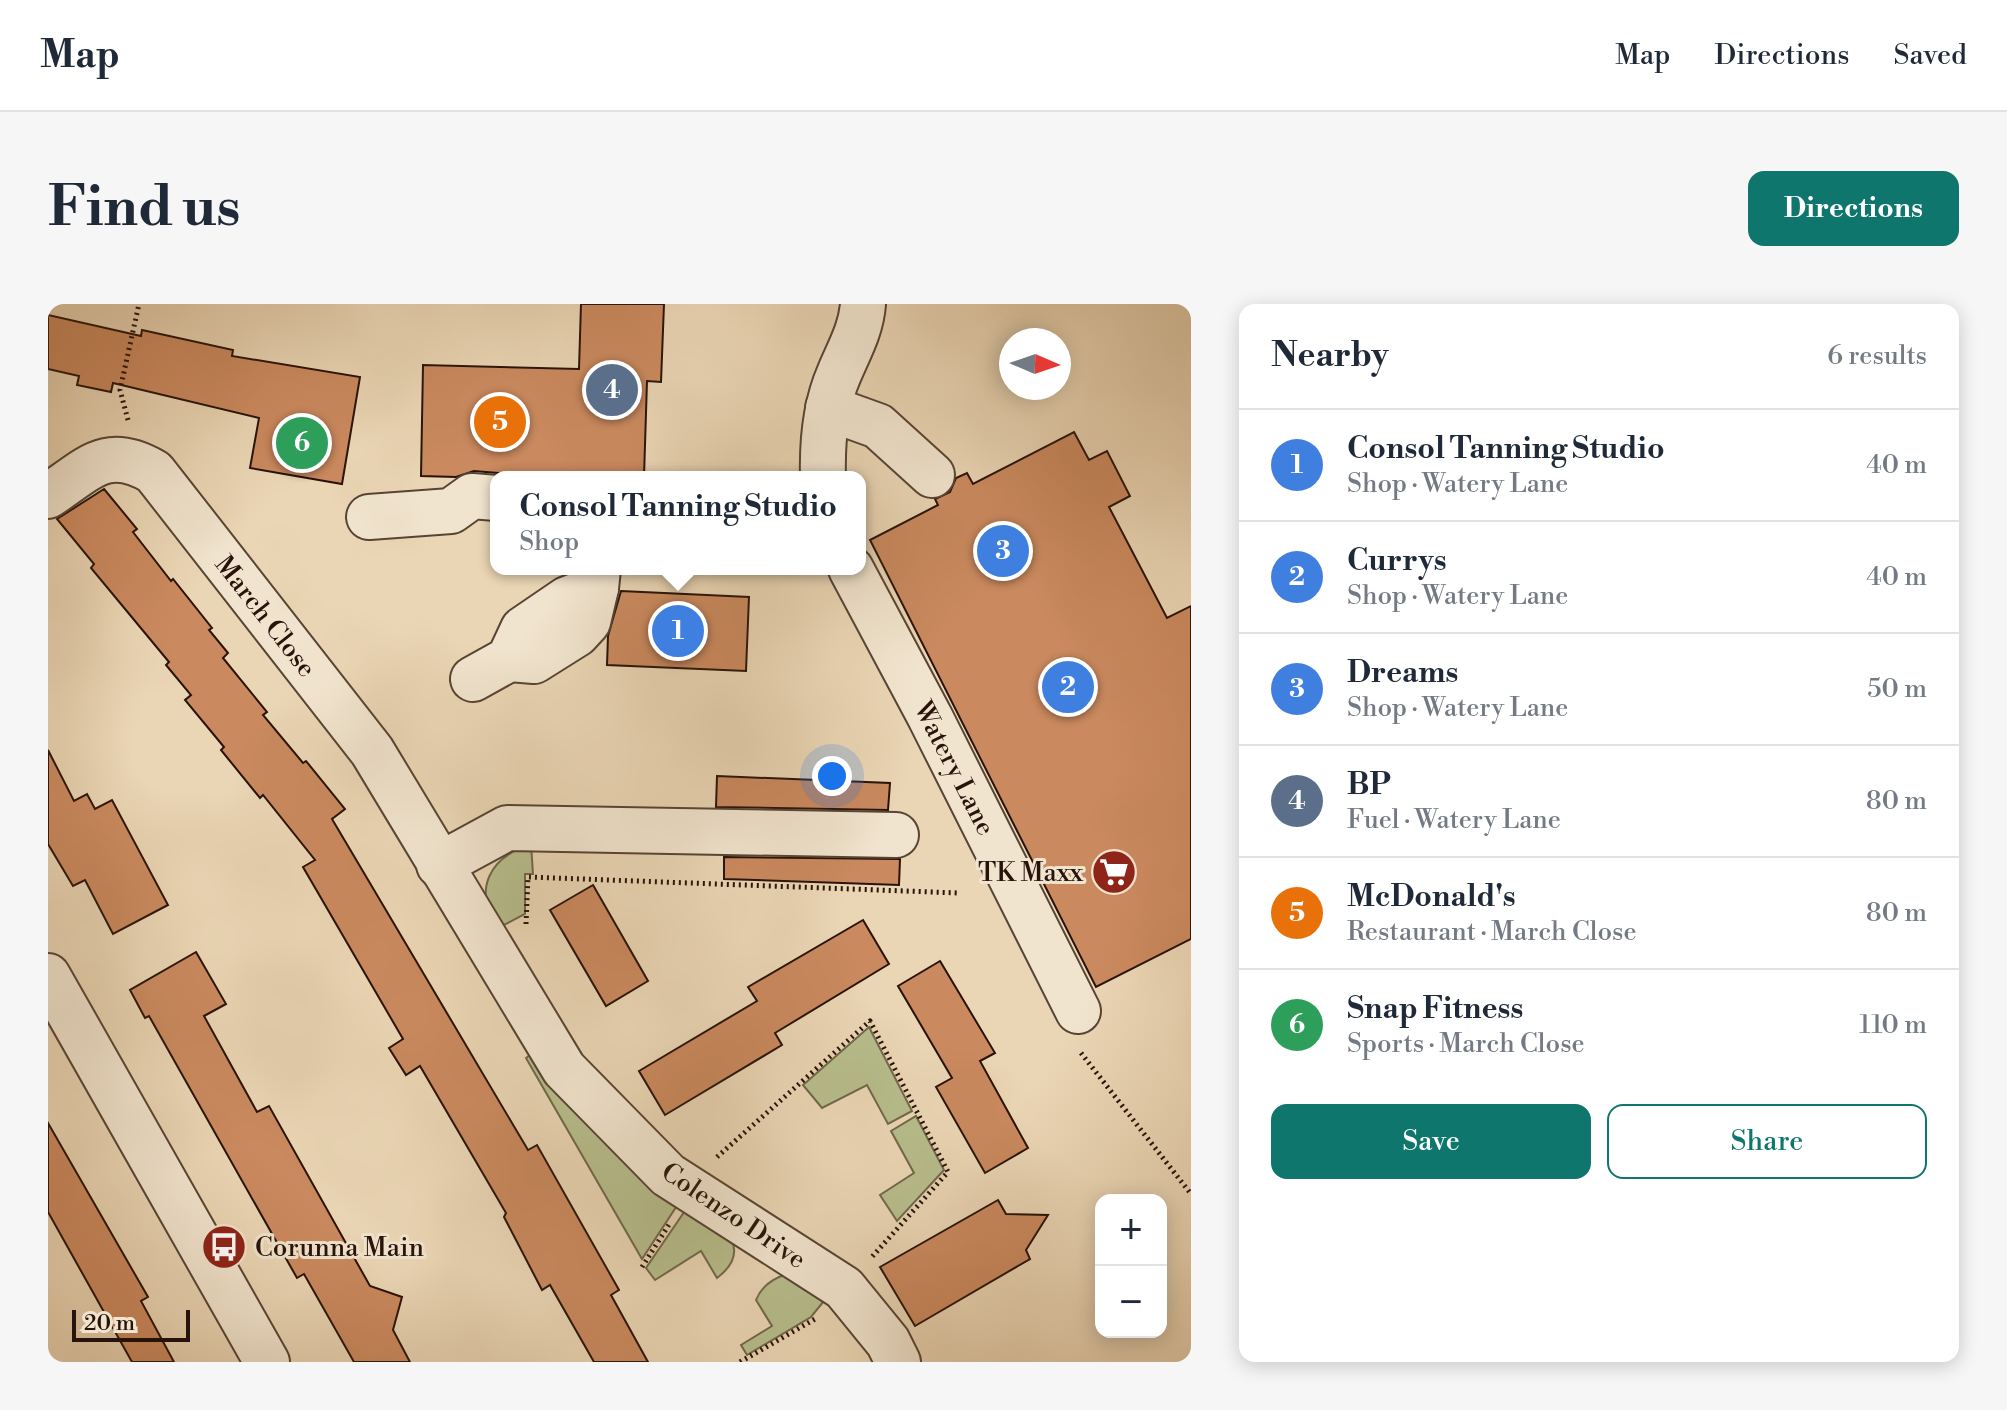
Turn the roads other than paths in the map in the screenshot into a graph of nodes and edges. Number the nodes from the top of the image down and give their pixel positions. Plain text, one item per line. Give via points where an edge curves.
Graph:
1 (863, 304) edge
2 (828, 408) junction
3 (823, 471) edge
4 (932, 475) dead end
5 (48, 496) edge
6 (490, 498) edge
7 (369, 517) dead end
8 (854, 575) edge
9 (597, 579) edge
10 (491, 669) dead end
11 (896, 835) dead end
12 (439, 865) junction
13 (48, 976) edge
14 (1079, 1031) road end
15 (267, 1362) edge
16 (898, 1362) edge

1 - 2 street via 856,338
2 - 3 street
2 - 4 street via 878,426
5 - 12 street, March Close via 107,459 136,461 154,472 372,751
6 - 7 street via 472,496 451,511
8 - 14 street, Watery Lane via 930,717
9 - 10 street via 523,629
11 - 12 street via 507,828
12 - 16 street, Colenzo Drive via 564,1069 668,1175 844,1288
13 - 15 street

